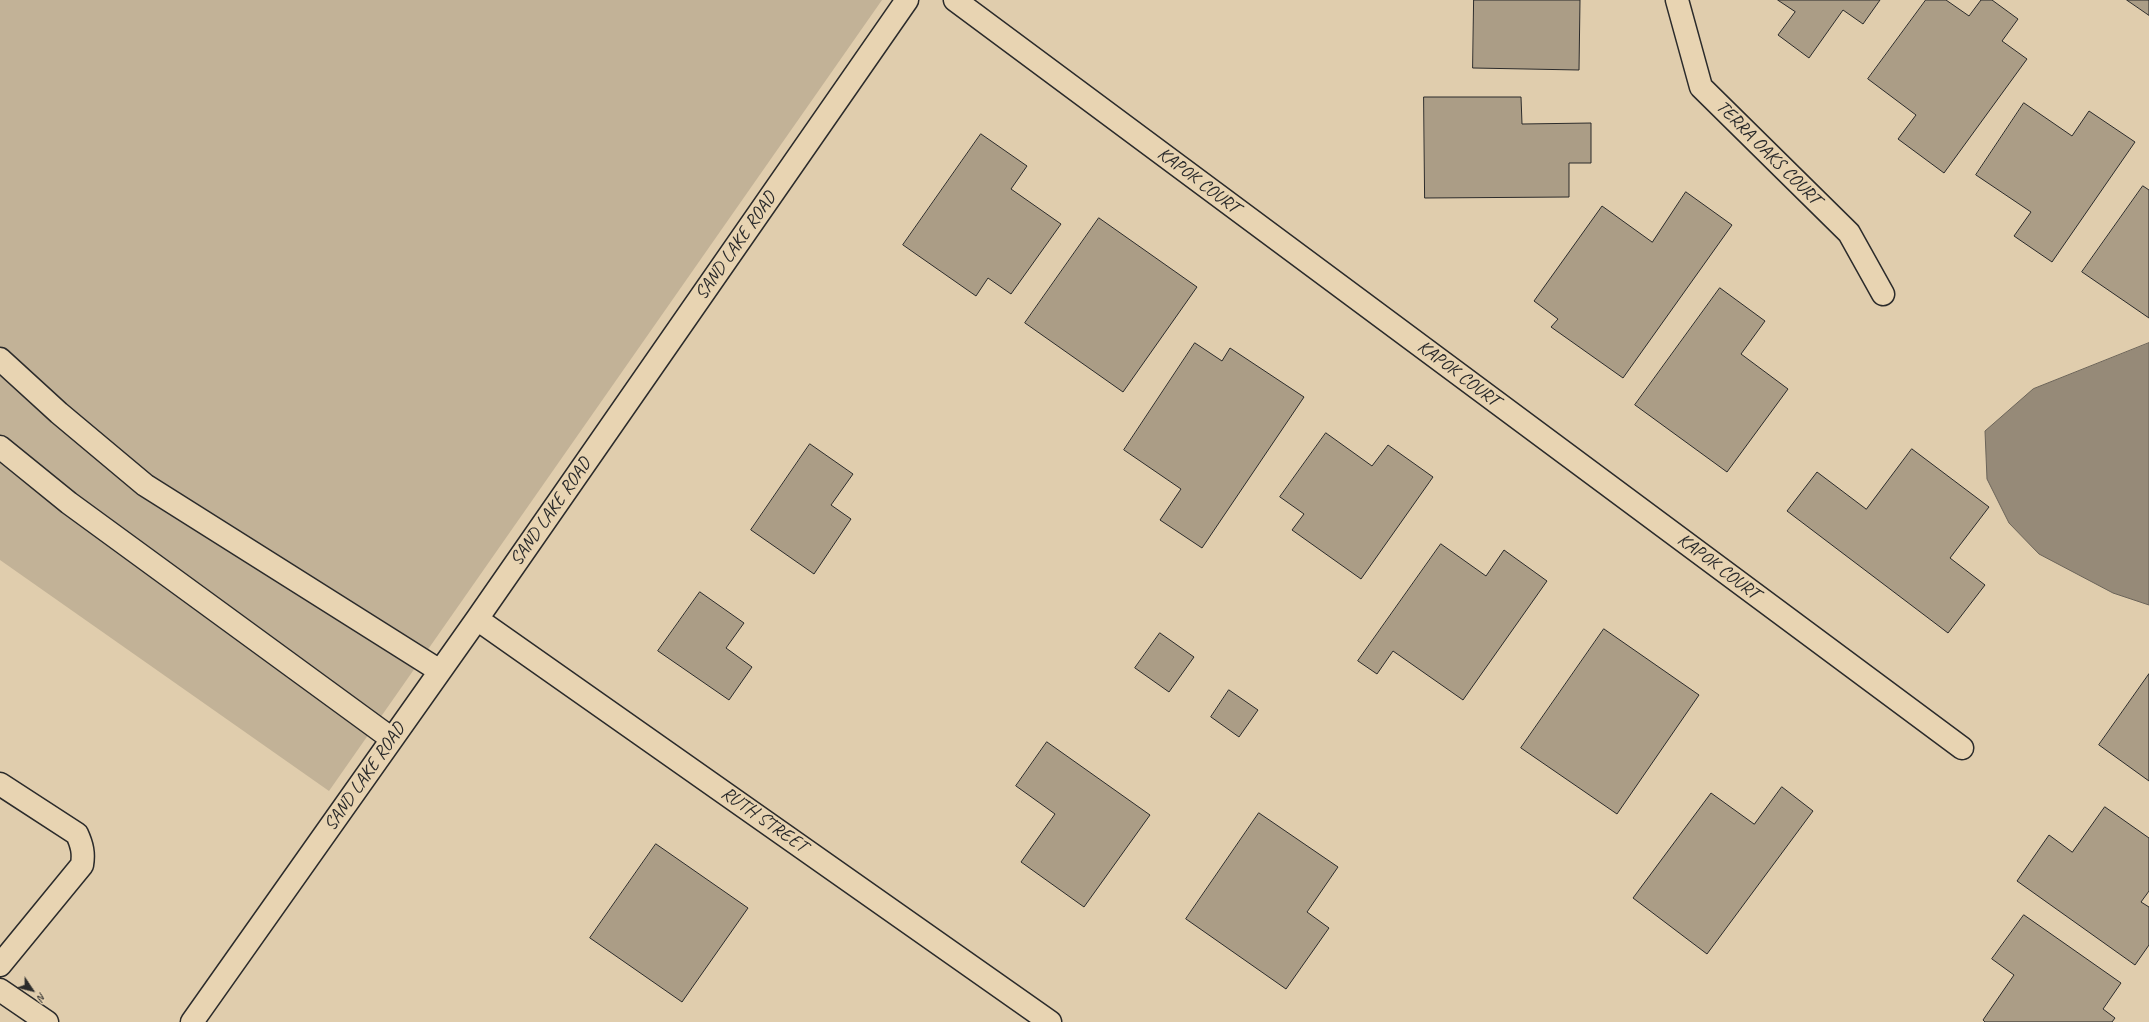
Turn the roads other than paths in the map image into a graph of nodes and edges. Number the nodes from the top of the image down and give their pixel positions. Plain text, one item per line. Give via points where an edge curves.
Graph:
1 (907, 0) edge
2 (955, 0) edge
3 (1677, 0) edge
4 (1883, 294) dead end
5 (0, 358) edge
6 (0, 447) edge
7 (477, 619) junction
8 (440, 671) junction
9 (392, 739) junction
10 (1962, 748) dead end
11 (0, 784) edge
12 (0, 965) edge
13 (0, 990) edge
14 (47, 1022) edge
15 (192, 1022) edge
16 (1050, 1022) edge

1 - 7 street, SAND LAKE ROAD
2 - 10 street, KAPOK COURT
3 - 4 street, TERRA OAKS COURT via 1701,87 1849,233
5 - 8 street via 59,413 145,485
6 - 9 street via 75,507
7 - 8 street, SAND LAKE ROAD
7 - 16 street, RUTH STREET
8 - 9 street, SAND LAKE ROAD
9 - 15 street, SAND LAKE ROAD
11 - 12 street via 77,834 84,857 82,865
13 - 14 street

